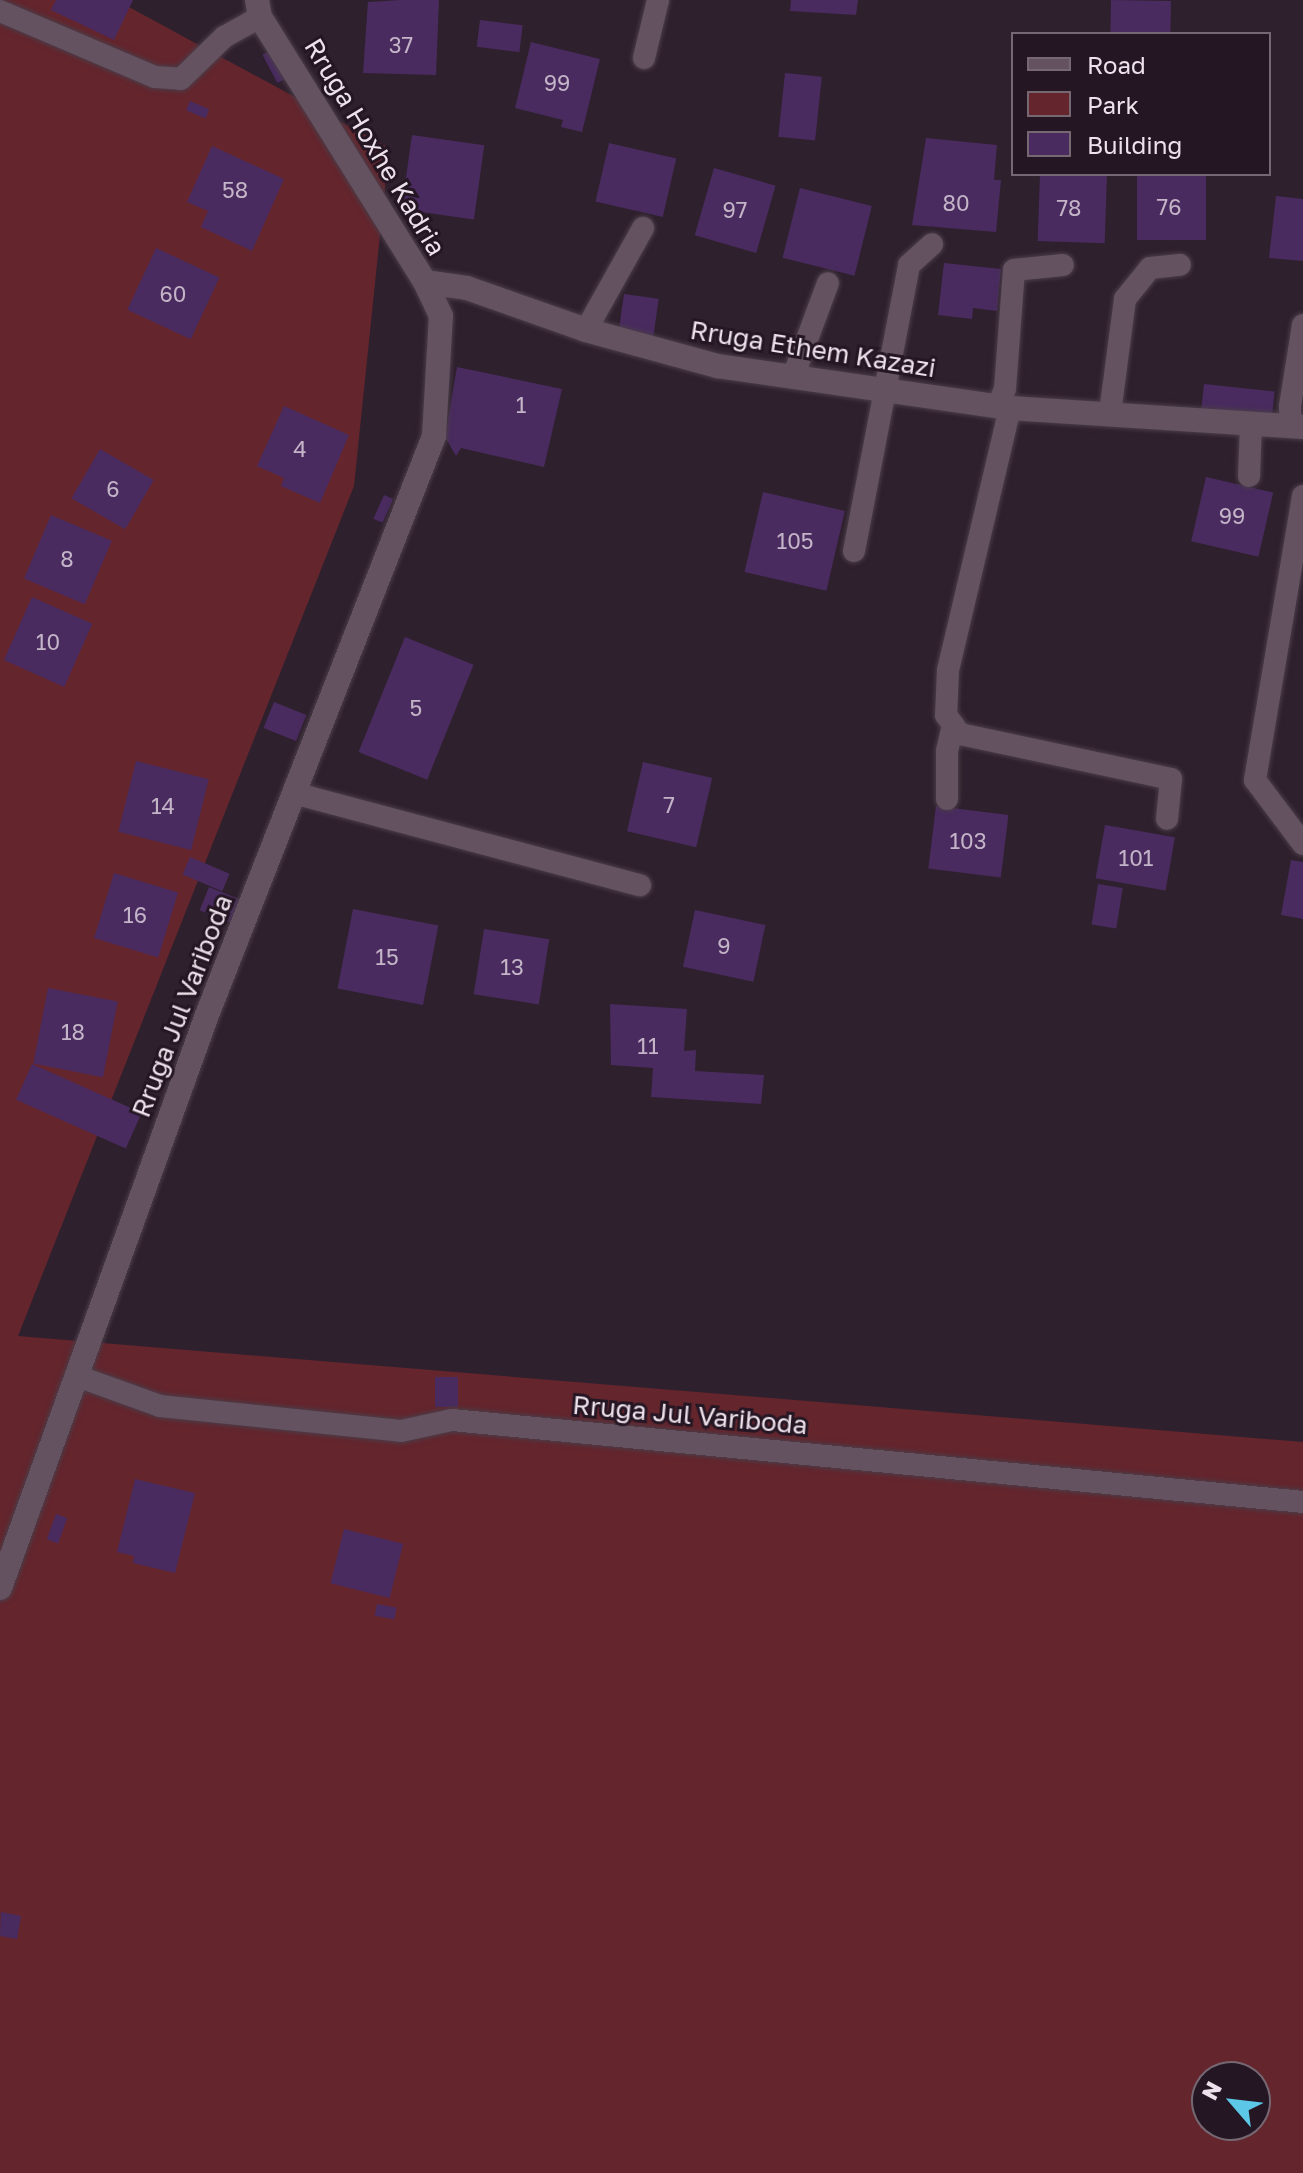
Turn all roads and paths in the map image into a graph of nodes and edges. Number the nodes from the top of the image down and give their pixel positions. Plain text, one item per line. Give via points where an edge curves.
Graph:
1 (658, 0) edge
2 (258, 8) edge
3 (0, 11) edge
4 (644, 58) dead end
5 (643, 228) dead end
6 (932, 244) dead end
7 (1063, 265) dead end
8 (1180, 265) dead end
9 (425, 282) junction
10 (828, 283) dead end
11 (1303, 325) edge
12 (586, 330) junction
13 (793, 377) junction
14 (889, 391) junction
15 (1004, 407) junction
16 (1110, 413) junction
17 (1251, 424) junction
18 (1297, 427) edge
19 (1249, 476) dead end
20 (1303, 496) edge
21 (854, 551) dead end
22 (953, 725) junction
23 (297, 794) junction
24 (947, 799) dead end
25 (1167, 819) dead end
26 (1303, 844) edge
27 (640, 885) dead end
28 (77, 1376) junction
29 (1303, 1502) edge
30 (0, 1588) edge

1 - 4 lane
2 - 3 lane via 181,79 155,77
2 - 9 street, Rruga Hoxhe Kadria
5 - 12 lane
6 - 14 lane via 909,265
7 - 15 lane via 1014,270
8 - 16 lane via 1150,268 1125,299
9 - 12 street, Rruga Ethem Kazazi via 467,288
9 - 23 street, Rruga Jul Variboda via 441,316 434,436
10 - 13 lane
11 - 18 lane via 1290,406
12 - 13 street, Rruga Ethem Kazazi via 718,366
13 - 14 street, Rruga Ethem Kazazi
14 - 15 street, Rruga Ethem Kazazi
14 - 21 lane
15 - 16 street, Rruga Ethem Kazazi
15 - 22 lane via 948,670 946,715
16 - 17 street, Rruga Ethem Kazazi
17 - 18 street, Rruga Ethem Kazazi
17 - 19 lane
20 - 26 lane via 1255,780
22 - 24 lane
22 - 25 lane via 960,734 1171,779
23 - 27 lane
23 - 28 street, Rruga Jul Variboda via 207,1015
28 - 29 lane, Rruga Jul Variboda via 160,1406 401,1431 452,1420
28 - 30 street, Rruga Jul Variboda

